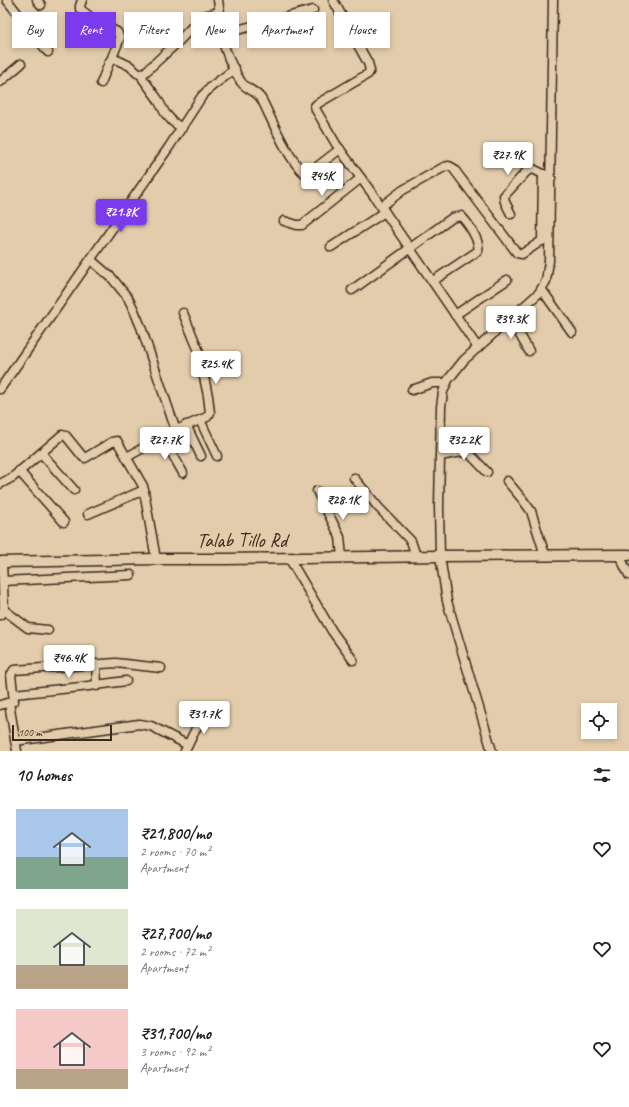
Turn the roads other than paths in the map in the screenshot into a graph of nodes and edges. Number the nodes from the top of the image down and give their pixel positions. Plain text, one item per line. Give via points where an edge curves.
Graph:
1 (7, 0) edge
2 (82, 0) edge
3 (218, 0) edge
4 (332, 0) edge
5 (553, 0) edge
6 (313, 10) dead end
7 (220, 12) edge
8 (191, 28) edge
9 (239, 30) edge
10 (226, 48) edge
11 (48, 52) dead end
12 (111, 60) junction
13 (21, 64) dead end
14 (235, 69) junction
15 (142, 75) junction
16 (0, 82) edge
17 (101, 83) dead end
18 (182, 128) junction
19 (340, 148) junction
20 (546, 176) junction
21 (361, 178) junction
22 (383, 209) junction
23 (511, 214) dead end
24 (284, 221) dead end
25 (546, 239) junction
26 (332, 247) dead end
27 (410, 247) junction
28 (91, 260) junction
29 (507, 280) dead end
30 (432, 281) junction
31 (352, 290) dead end
32 (542, 290) junction
33 (184, 313) dead end
34 (455, 315) junction
35 (511, 319) junction
36 (572, 332) dead end
37 (478, 348) junction
38 (529, 351) dead end
39 (443, 382) junction
40 (1, 385) edge
41 (412, 390) dead end
42 (200, 420) junction
43 (186, 426) junction
44 (176, 430) junction
45 (164, 439) junction
46 (41, 453) junction
47 (202, 456) dead end
48 (217, 456) dead end
49 (440, 456) junction
50 (127, 457) junction
51 (19, 471) junction
52 (487, 472) dead end
53 (183, 473) dead end
54 (354, 478) dead end
55 (506, 481) dead end
56 (0, 484) edge
57 (74, 490) dead end
58 (144, 490) junction
59 (318, 491) dead end
60 (88, 514) dead end
61 (64, 522) dead end
62 (545, 555) junction
63 (624, 555) edge
64 (416, 556) junction
65 (440, 556) junction
66 (342, 557) junction
67 (289, 558) junction
68 (156, 559) junction
69 (1, 562) edge
70 (131, 575) dead end
71 (629, 575) edge
72 (3, 581) junction
73 (2, 613) edge
74 (48, 630) dead end
75 (353, 660) dead end
76 (96, 664) junction
77 (161, 668) dead end
78 (126, 681) dead end
79 (97, 686) junction
80 (14, 694) junction
81 (9, 703) junction
82 (0, 705) edge
83 (205, 710) dead end
84 (15, 741) junction
85 (187, 748) edge
86 (17, 751) edge
87 (492, 751) edge

1 - 11 street
2 - 12 street via 80,9 119,35
3 - 7 street
4 - 19 street via 370,70 368,74 316,106 322,121
5 - 20 street
6 - 9 street
8 - 15 street
10 - 14 street
12 - 15 street via 116,59
12 - 17 street
13 - 16 street
14 - 18 street via 206,91
14 - 19 street via 243,84 261,98 280,138 303,173 309,173
15 - 18 street via 165,113
18 - 28 street
19 - 21 street
20 - 23 street via 528,169 505,194 504,199
20 - 25 street
21 - 22 street
21 - 24 street via 302,225
22 - 25 street via 403,190 449,166 517,253 522,254
22 - 26 street
22 - 27 street
25 - 32 street via 548,273
27 - 30 street
27 - 30 street via 456,217 464,218 479,242 478,251
27 - 31 street
28 - 40 street
28 - 44 street via 112,278 131,303
29 - 34 street
30 - 34 street
32 - 35 street
32 - 36 street
33 - 42 street via 198,349 209,403 209,415
34 - 37 street
35 - 37 street
35 - 38 street
37 - 39 street
39 - 41 street
39 - 49 street
42 - 43 street
42 - 48 street
43 - 44 street
43 - 47 street
44 - 45 street
45 - 50 street
45 - 53 street
46 - 50 street via 64,435 84,458 115,441 119,442
46 - 51 street
46 - 57 street
49 - 52 street via 467,451
49 - 65 street
50 - 58 street
51 - 56 street
51 - 61 street
54 - 64 street via 411,541
55 - 62 street via 531,511
58 - 60 street
58 - 68 street
59 - 66 street via 340,537
62 - 63 main road, Talab Tillo Rd
62 - 65 main road, Talab Tillo Rd
63 - 71 street
64 - 65 main road, Talab Tillo Rd
64 - 66 main road, Talab Tillo Rd
65 - 87 street via 447,601
66 - 67 main road, Talab Tillo Rd
67 - 68 main road, Talab Tillo Rd
67 - 75 street via 332,631
68 - 69 main road, Talab Tillo Rd
69 - 72 street
70 - 72 street
72 - 73 street
73 - 74 street via 28,628
76 - 77 street via 123,663
76 - 79 street
76 - 80 street via 14,670 11,675
78 - 79 street
79 - 80 street
80 - 81 street via 14,701
81 - 82 street
81 - 84 street
83 - 85 street
84 - 85 street via 139,724 152,726
84 - 86 street

